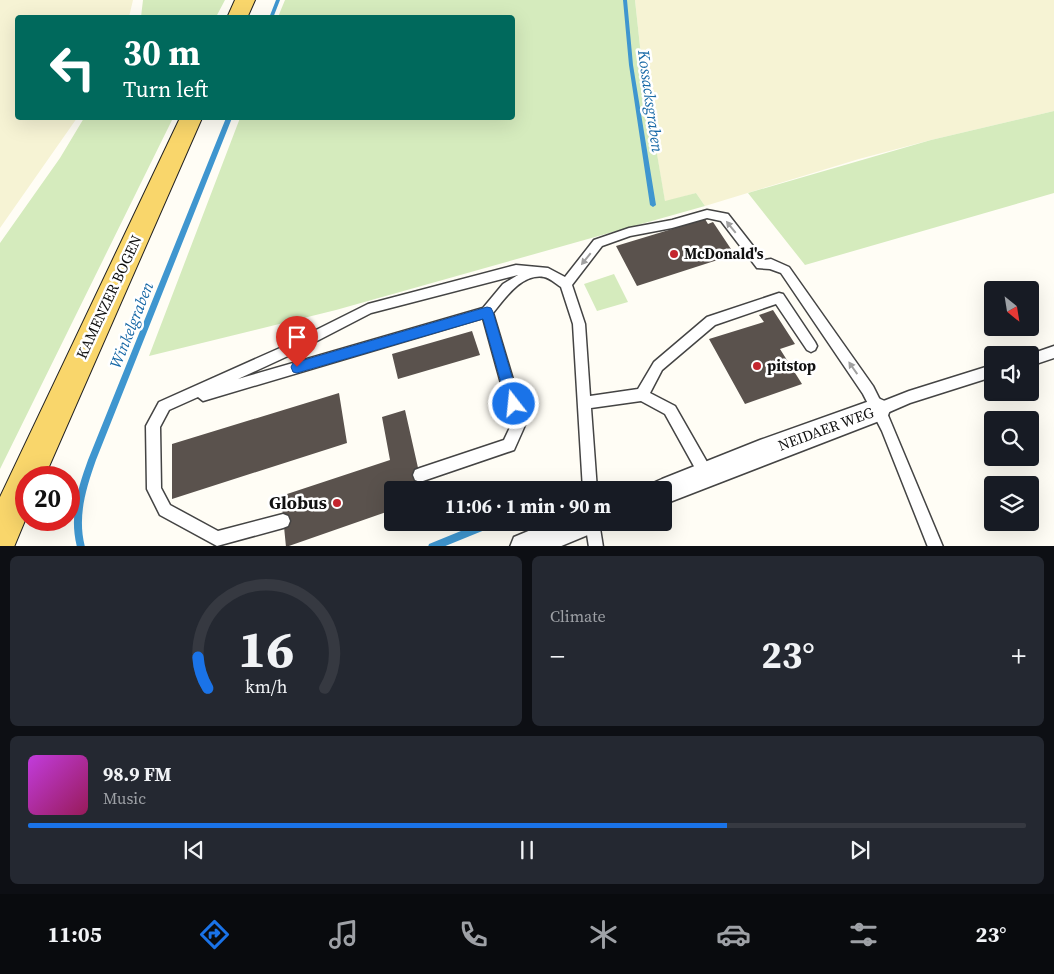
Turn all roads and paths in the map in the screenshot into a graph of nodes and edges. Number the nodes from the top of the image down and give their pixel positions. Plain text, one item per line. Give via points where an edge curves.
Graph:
1 (245, 0) edge
2 (238, 15) edge
3 (190, 120) edge
4 (532, 272) junction
5 (566, 284) junction
6 (487, 312) junction
7 (811, 346) dead end
8 (1054, 352) edge
9 (1039, 357) edge
10 (984, 374) edge
11 (642, 395) junction
12 (584, 403) junction
13 (164, 406) junction
14 (878, 410) junction
15 (33, 466) edge
16 (706, 474) junction
17 (420, 475) dead end
18 (589, 481) edge
19 (672, 488) edge
20 (15, 504) edge
21 (283, 521) dead end
22 (562, 531) edge
23 (594, 531) edge
24 (0, 536) edge
25 (524, 546) edge
26 (596, 546) edge
27 (936, 546) edge

1 - 2 main road
3 - 15 main road, KAMENZER BOGEN
4 - 5 lane via 548,273
4 - 6 lane via 506,287
4 - 13 lane via 516,270 368,310
5 - 12 lane via 579,324
14 -> 5 lane via 868,390 785,270 771,264 761,265 724,217 707,214 629,232 598,243
6 - 13 lane
6 - 17 lane via 519,422 510,445
7 - 11 lane via 780,298 711,321 658,366
8 - 9 lane
10 - 14 lane, NEIDAER WEG
11 - 12 lane
11 - 16 lane via 670,410
12 - 18 lane
13 - 21 lane via 153,426 154,489 165,510 217,539
14 - 16 street, NEIDAER WEG
14 - 27 lane
16 - 19 street, NEIDAER WEG
20 - 24 main road, KAMENZER BOGEN
22 - 25 street
23 - 26 lane

